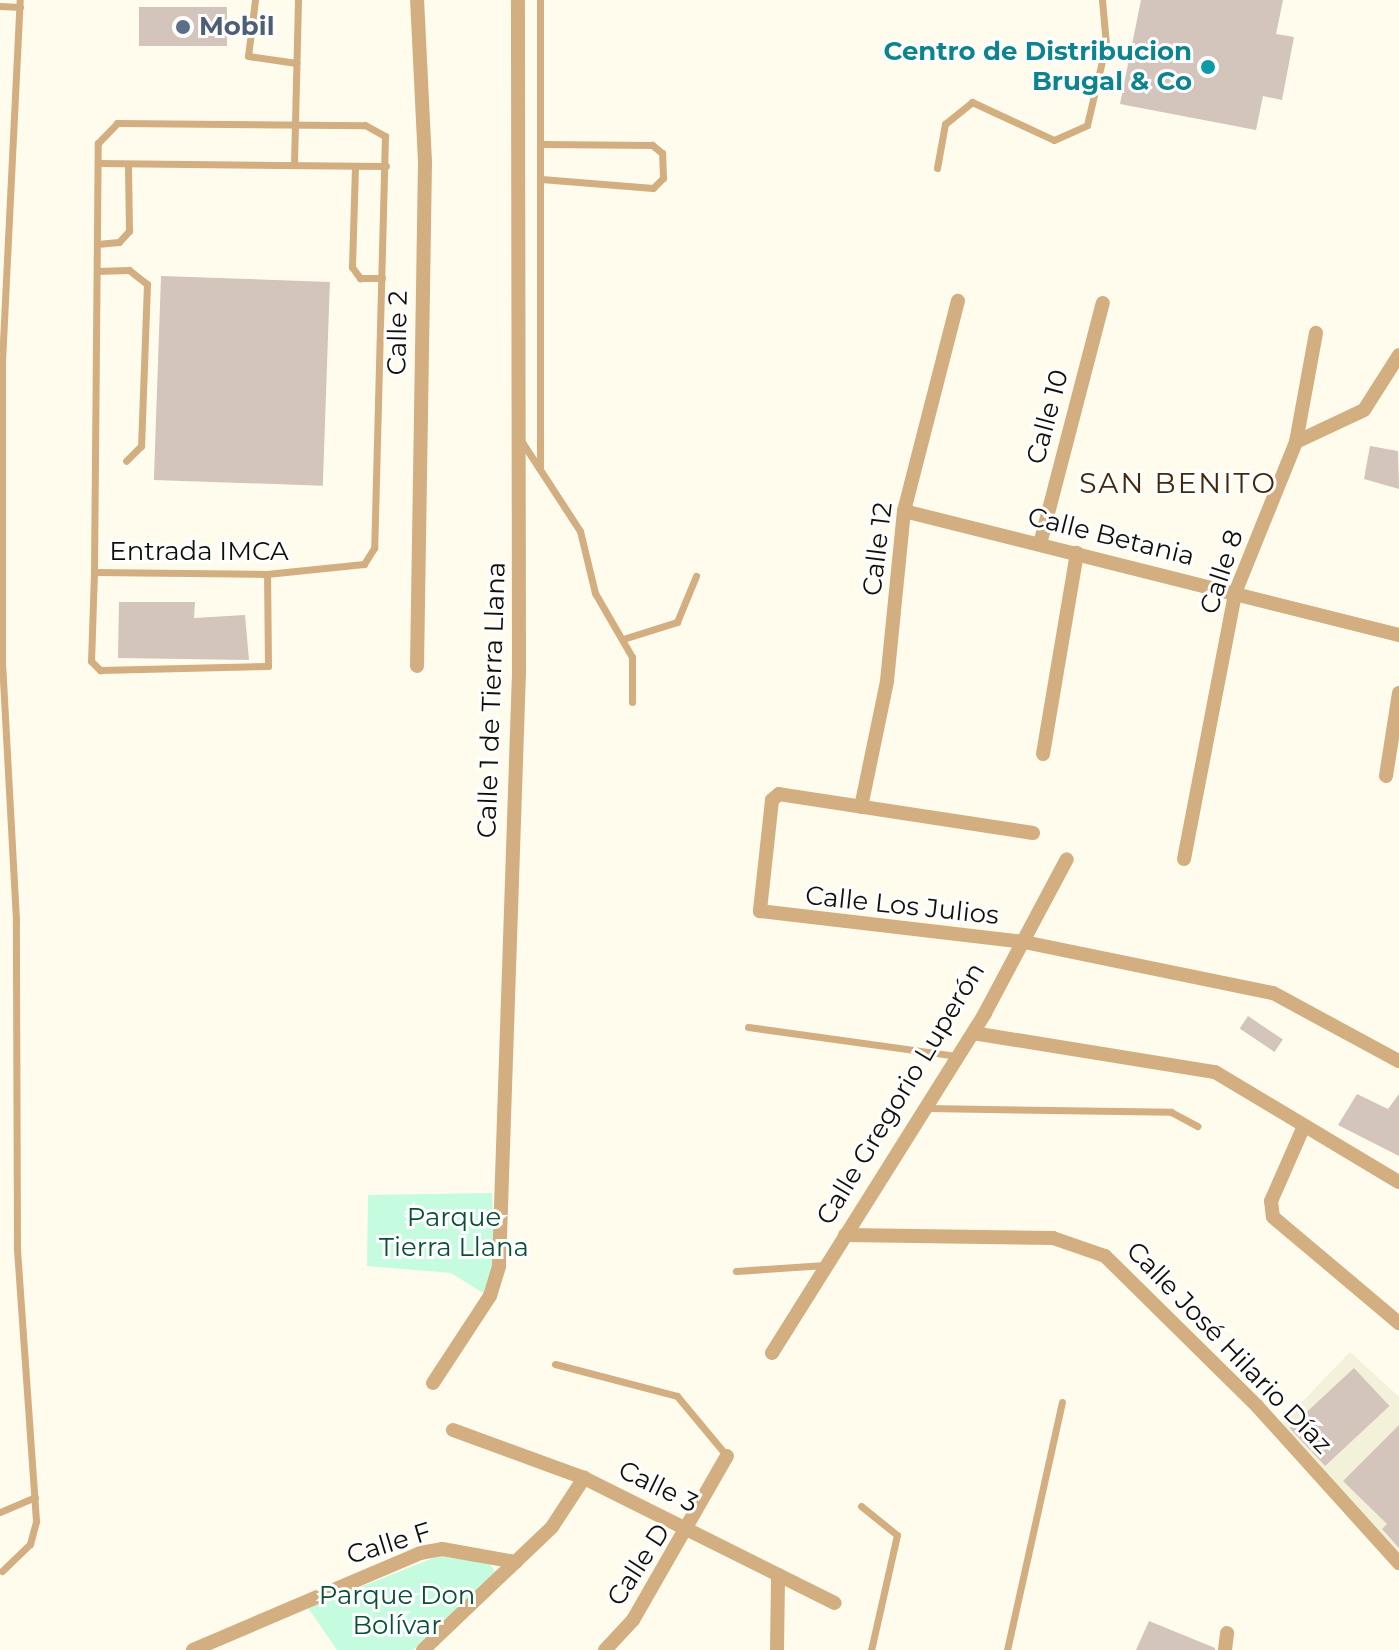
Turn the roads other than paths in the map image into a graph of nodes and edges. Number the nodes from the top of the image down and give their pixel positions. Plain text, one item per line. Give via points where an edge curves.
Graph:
1 (255, 0) edge
2 (298, 0) edge
3 (417, 0) edge
4 (518, 0) edge
5 (540, 0) edge
6 (1102, 0) edge
7 (20, 4) edge
8 (0, 6) edge
9 (296, 63) junction
10 (295, 123) junction
11 (542, 144) junction
12 (98, 163) junction
13 (294, 164) junction
14 (128, 166) junction
15 (355, 166) junction
16 (386, 166) junction
17 (937, 168) dead end
18 (541, 179) junction
19 (97, 244) junction
20 (97, 271) junction
21 (382, 278) junction
22 (958, 301) dead end
23 (1103, 303) dead end
24 (1316, 333) dead end
25 (1399, 355) edge
26 (522, 442) junction
27 (1296, 442) junction
28 (126, 461) dead end
29 (540, 468) junction
30 (904, 511) junction
31 (1040, 544) junction
32 (1077, 553) junction
33 (94, 572) junction
34 (267, 574) junction
35 (696, 576) dead end
36 (1235, 593) junction
37 (1399, 635) edge
38 (623, 639) junction
39 (417, 666) dead end
40 (1399, 693) edge
41 (632, 702) dead end
42 (1043, 754) dead end
43 (1386, 776) dead end
44 (4, 798) edge
45 (861, 807) junction
46 (1033, 833) dead end
47 (1067, 859) dead end
48 (1184, 859) dead end
49 (1024, 942) junction
50 (748, 1027) dead end
51 (973, 1033) junction
52 (958, 1056) junction
53 (1399, 1061) edge
54 (927, 1108) junction
55 (1197, 1126) dead end
56 (1304, 1126) junction
57 (1399, 1182) edge
58 (845, 1235) junction
59 (825, 1265) junction
60 (736, 1271) dead end
61 (1399, 1323) edge
62 (772, 1353) dead end
63 (555, 1364) dead end
64 (433, 1383) dead end
65 (1062, 1402) dead end
66 (453, 1430) dead end
67 (727, 1456) joint
68 (584, 1478) junction
69 (35, 1497) junction
70 (861, 1506) dead end
71 (0, 1512) edge
72 (691, 1529) junction
73 (516, 1562) junction
74 (1399, 1563) edge
75 (2, 1571) dead end
76 (778, 1575) junction
77 (835, 1603) dead end
78 (1227, 1633) dead end
79 (200, 1649) edge
80 (423, 1650) edge
81 (605, 1650) edge
82 (777, 1650) edge
83 (871, 1650) edge
84 (1007, 1650) edge
85 (1225, 1650) edge

1 - 9 lane via 248,56 255,63
2 - 9 lane
3 - 39 street, Calle 2 via 425,162
4 - 26 street, Calle 1 de Tierra Llana
5 - 11 lane
6 - 17 lane via 1106,44 1087,125 1054,140 972,102 945,124
7 - 8 lane
7 - 44 lane via 2,362
9 - 10 lane
10 - 12 lane, Entrada IMCA via 117,123 101,136
10 - 13 lane
10 - 16 lane, Entrada IMCA via 374,126 385,136
11 - 18 lane
11 - 18 lane via 652,145 662,153 663,178 653,188
12 - 14 lane
12 - 19 lane, Entrada IMCA
13 - 14 lane
13 - 15 lane
14 - 19 lane via 129,231 119,242
15 - 16 lane
15 - 21 lane via 352,267 360,278
16 - 21 lane, Entrada IMCA
18 - 29 lane
19 - 20 lane, Entrada IMCA
20 - 28 lane via 129,270 147,284 141,446
20 - 33 lane, Entrada IMCA
21 - 34 lane, Entrada IMCA via 371,557 356,569
22 - 30 street, Calle 12
23 - 31 street, Calle 10
24 - 27 street, Calle 8
25 - 27 street via 1364,410
26 - 29 lane
26 - 64 street, Calle 1 de Tierra Llana via 499,1266 490,1296
27 - 36 street, Calle 8
29 - 38 lane via 580,531 595,593
30 - 31 street, Calle Betania
30 - 45 street, Calle 12 via 887,681
31 - 32 street, Calle Betania
32 - 36 street, Calle Betania
32 - 42 street
33 - 34 lane, Entrada IMCA
33 - 34 lane via 91,661 100,670 268,666
35 - 38 lane via 677,622
36 - 37 street, Calle Betania
36 - 48 street, Calle 8
38 - 41 lane via 632,657
40 - 43 street
44 - 69 lane via 17,1247
45 - 46 street, Calle Los Julios
45 - 49 street, Calle Los Julios via 788,795 772,800 760,911
47 - 49 street, Calle Gregorio Luperón
49 - 51 street, Calle Gregorio Luperón
49 - 53 street, Calle Los Julios via 1273,993
50 - 52 lane
51 - 52 street, Calle Gregorio Luperón
51 - 56 street via 1215,1072
52 - 54 street, Calle Gregorio Luperón
54 - 55 lane via 1171,1112
54 - 58 street, Calle Gregorio Luperón
56 - 57 street
56 - 61 street via 1271,1201 1273,1217
58 - 59 street, Calle Gregorio Luperón
58 - 74 street, Calle José Hilario Díaz via 1053,1238 1105,1256 1257,1406
59 - 60 lane
59 - 62 street, Calle Gregorio Luperón
63 - 67 lane via 677,1396
65 - 84 lane
66 - 68 street, Calle 3
67 - 72 street, Calle D
68 - 72 street, Calle 3
68 - 73 street via 552,1527
69 - 71 lane
69 - 75 lane via 30,1544
70 - 83 lane via 897,1535
72 - 76 street, Calle 3
72 - 81 street, Calle D via 633,1620
73 - 79 street, Calle F via 442,1549 420,1553
73 - 80 street
76 - 77 street, Calle 3
76 - 82 street
78 - 85 street

